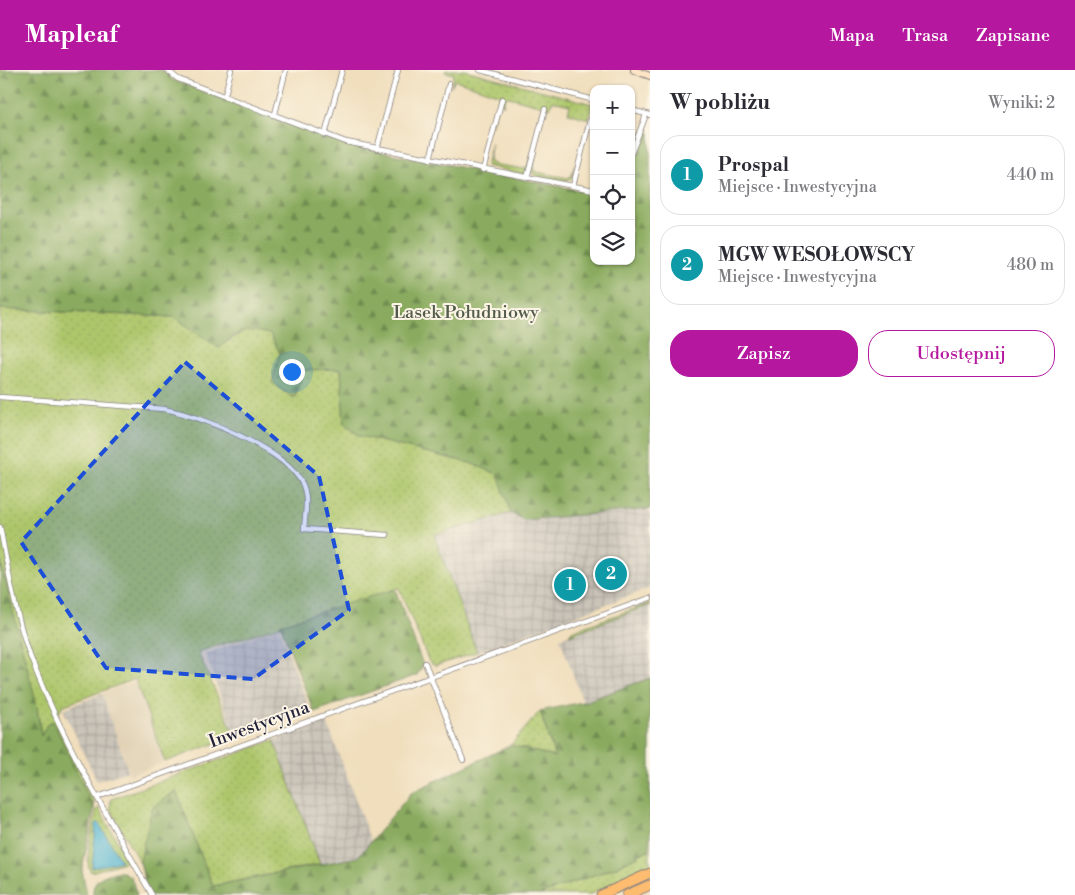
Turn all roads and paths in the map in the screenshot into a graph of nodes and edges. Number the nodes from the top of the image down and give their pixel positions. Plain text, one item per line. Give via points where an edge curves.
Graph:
1 (231, 70) edge
2 (286, 70) edge
3 (342, 70) edge
4 (398, 70) edge
5 (480, 70) edge
6 (634, 70) edge
7 (168, 71) edge
8 (649, 76) edge
9 (449, 84) dead end
10 (225, 95) junction
11 (502, 99) dead end
12 (590, 99) edge
13 (545, 110) dead end
14 (635, 111) edge
15 (275, 114) junction
16 (648, 115) edge
17 (590, 120) dead end
18 (325, 134) junction
19 (635, 145) edge
20 (377, 149) junction
21 (430, 159) junction
22 (483, 170) junction
23 (528, 178) junction
24 (573, 186) junction
25 (590, 189) edge
26 (0, 397) edge
27 (0, 527) edge
28 (387, 535) dead end
29 (650, 598) edge
30 (425, 663) dead end
31 (430, 677) junction
32 (463, 760) dead end
33 (98, 797) junction
34 (650, 873) edge
35 (650, 885) edge
36 (152, 895) edge
37 (601, 895) edge
38 (627, 895) edge

1 - 10 street
2 - 15 street
3 - 18 street
4 - 20 street
5 - 12 street
6 - 8 main road
7 - 10 street via 178,78
9 - 21 street
10 - 15 street
11 - 22 street
13 - 23 street
14 - 16 street
15 - 18 street
16 - 19 street
17 - 24 street
18 - 20 street
20 - 21 street
21 - 22 street
22 - 23 street
23 - 24 street
24 - 25 street
26 - 28 street via 164,409 184,414 260,446 289,469 302,483 304,529
27 - 33 street via 11,584 33,664
29 - 31 street, Inwestycyjna
30 - 31 street
31 - 32 street
31 - 33 street, Inwestycyjna
33 - 36 street
34 - 37 highway
35 - 38 highway

